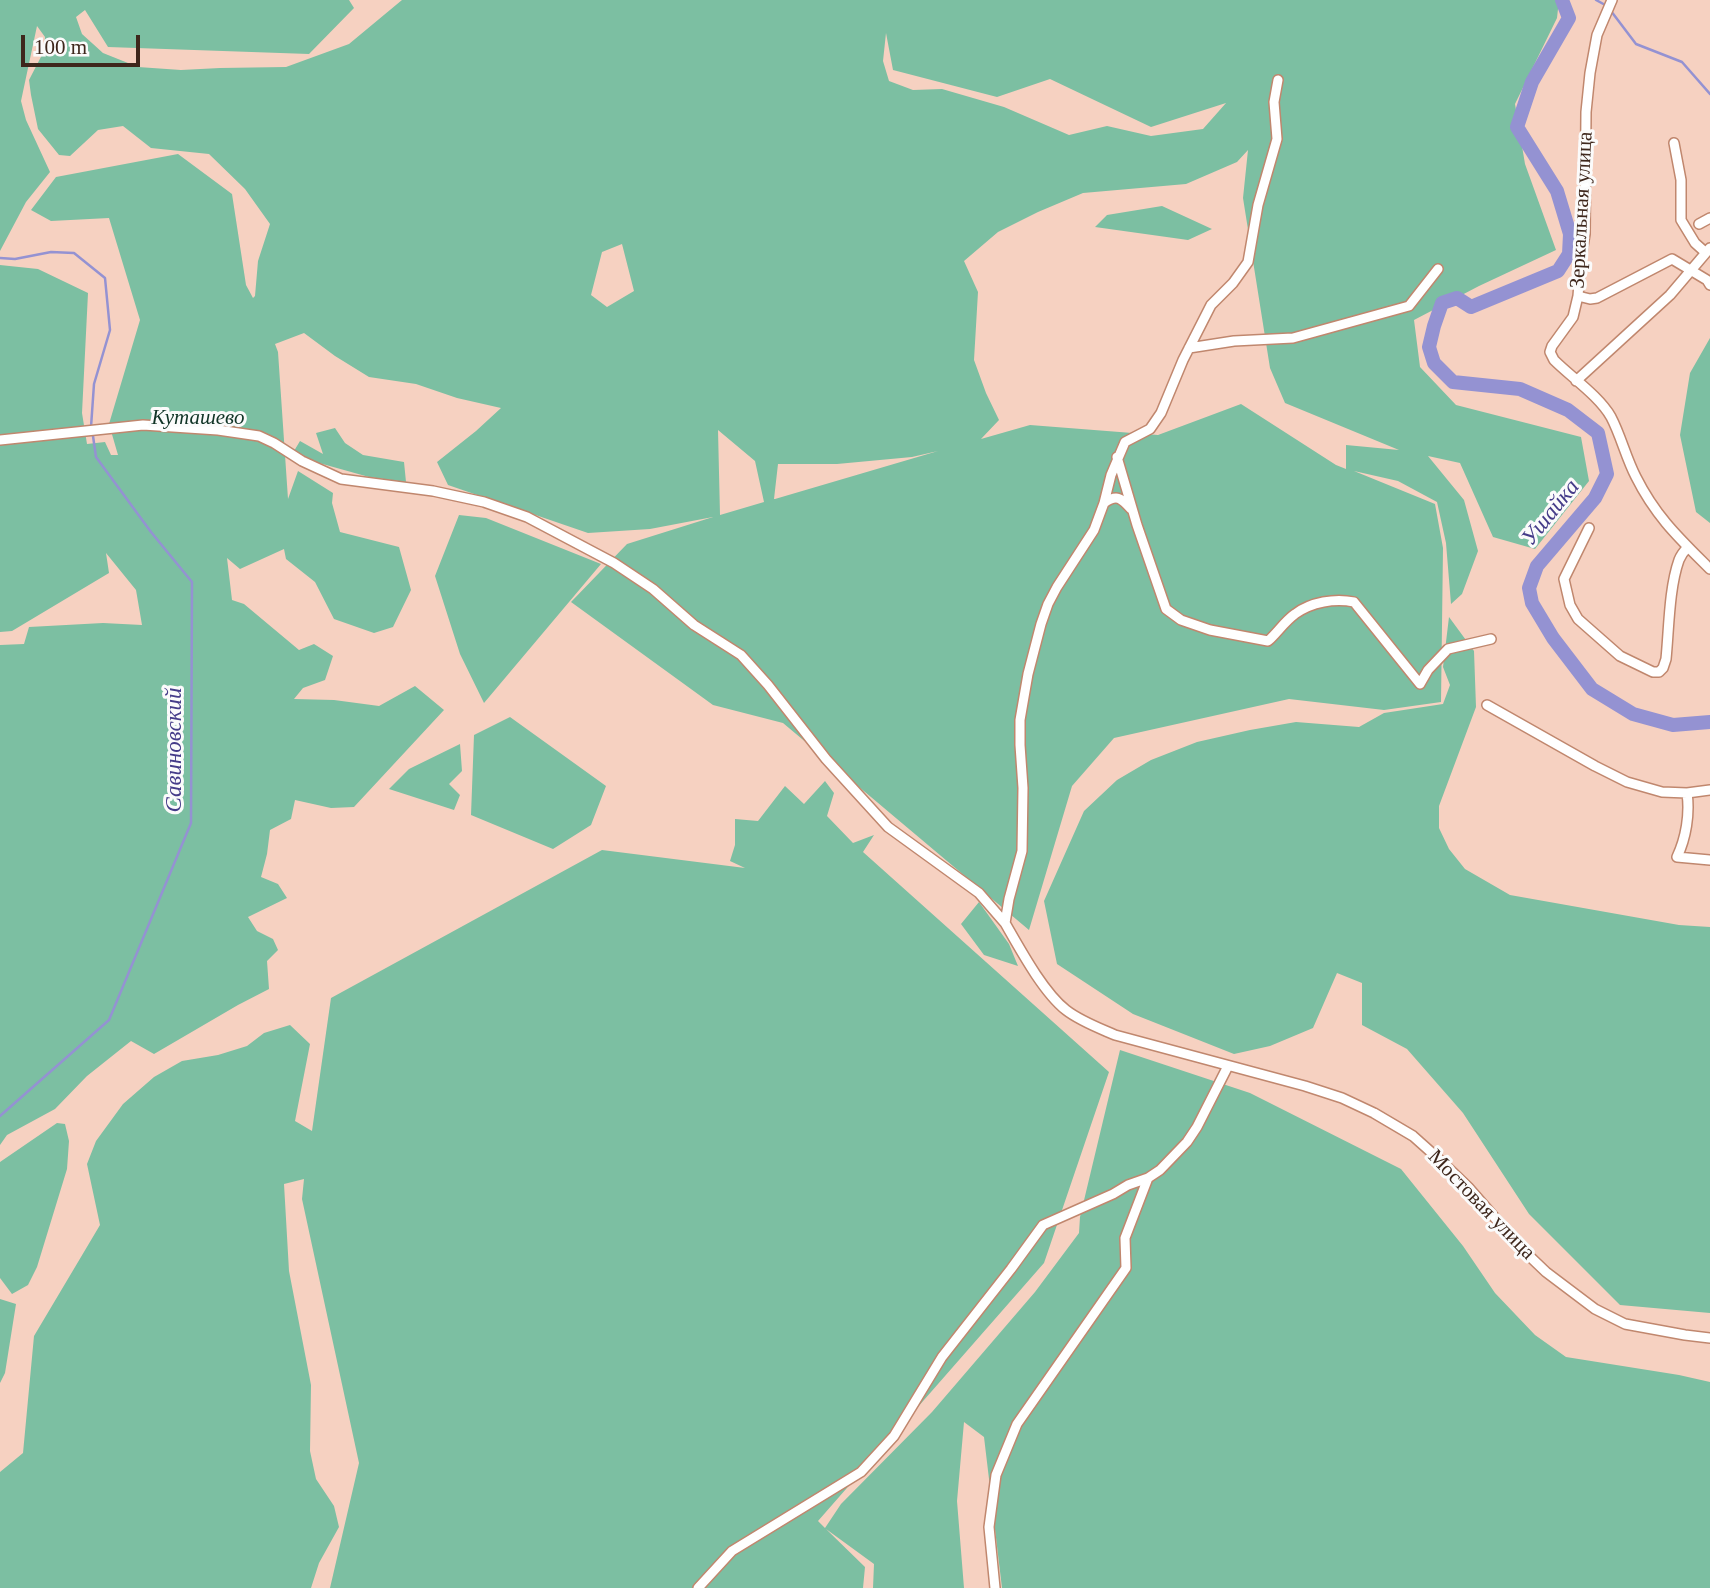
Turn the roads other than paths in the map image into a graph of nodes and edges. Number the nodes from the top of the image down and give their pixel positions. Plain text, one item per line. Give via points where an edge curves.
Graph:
1 (1612, 0) edge
2 (1279, 80) dead end
3 (1674, 143) dead end
4 (1710, 218) edge
5 (1699, 224) dead end
6 (1708, 250) edge
7 (1691, 269) junction
8 (1438, 270) dead end
9 (1710, 285) edge
10 (1578, 296) junction
11 (1189, 348) junction
12 (1576, 381) junction
13 (0, 440) edge
14 (1118, 457) junction
15 (1104, 503) junction
16 (1133, 511) junction
17 (1589, 528) dead end
18 (1688, 547) junction
19 (1710, 569) edge
20 (1492, 639) dead end
21 (1487, 705) dead end
22 (1710, 790) edge
23 (1687, 793) junction
24 (1710, 860) edge
25 (1005, 923) junction
26 (1228, 1066) junction
27 (1148, 1178) junction
28 (1710, 1338) edge
29 (698, 1588) edge
30 (995, 1588) edge

1 - 10 street, Зеркальная улица via 1597,35 1590,73 1585,234
2 - 11 street via 1274,102 1277,139 1248,262 1211,305
3 - 6 street via 1681,180 1681,220 1695,243
4 - 5 street
6 - 7 street
7 - 9 street
7 - 10 street via 1672,259 1597,298
7 - 12 street via 1670,295
8 - 11 street via 1409,306 1293,338
10 - 12 street, Зеркальная улица via 1573,317 1550,352
11 - 14 street via 1161,413 1150,429 1125,442
12 - 18 street, Зеркальная улица via 1611,417 1645,494 1664,523
13 - 25 street, Мостовая улица via 143,425 218,430 259,436 341,480 433,491 527,517 614,563 741,655 888,827 979,894
14 - 15 street
14 - 16 street
15 - 16 street via 1118,498
15 - 25 street via 1094,530 1048,604 1028,674 1020,720 1021,851
16 - 20 street via 1166,609 1181,620 1268,641 1308,607 1337,600 1354,602 1420,684 1448,649
17 - 18 street via 1564,579 1570,605 1578,619 1620,656 1653,672 1663,668 1666,659 1673,582 1678,561
18 - 19 street, Зеркальная улица
21 - 23 street via 1627,782 1662,792
22 - 23 street
23 - 24 street via 1686,826 1676,857
25 - 26 street, Мостовая улица via 1066,1010 1115,1035
26 - 27 street via 1187,1142
26 - 28 street, Мостовая улица via 1342,1098 1413,1136 1468,1187 1546,1272 1595,1309 1625,1324
27 - 29 street via 1043,1225 942,1357 894,1436 861,1472 732,1551
27 - 30 street via 1125,1238 1126,1268 1017,1424 996,1475 989,1527

